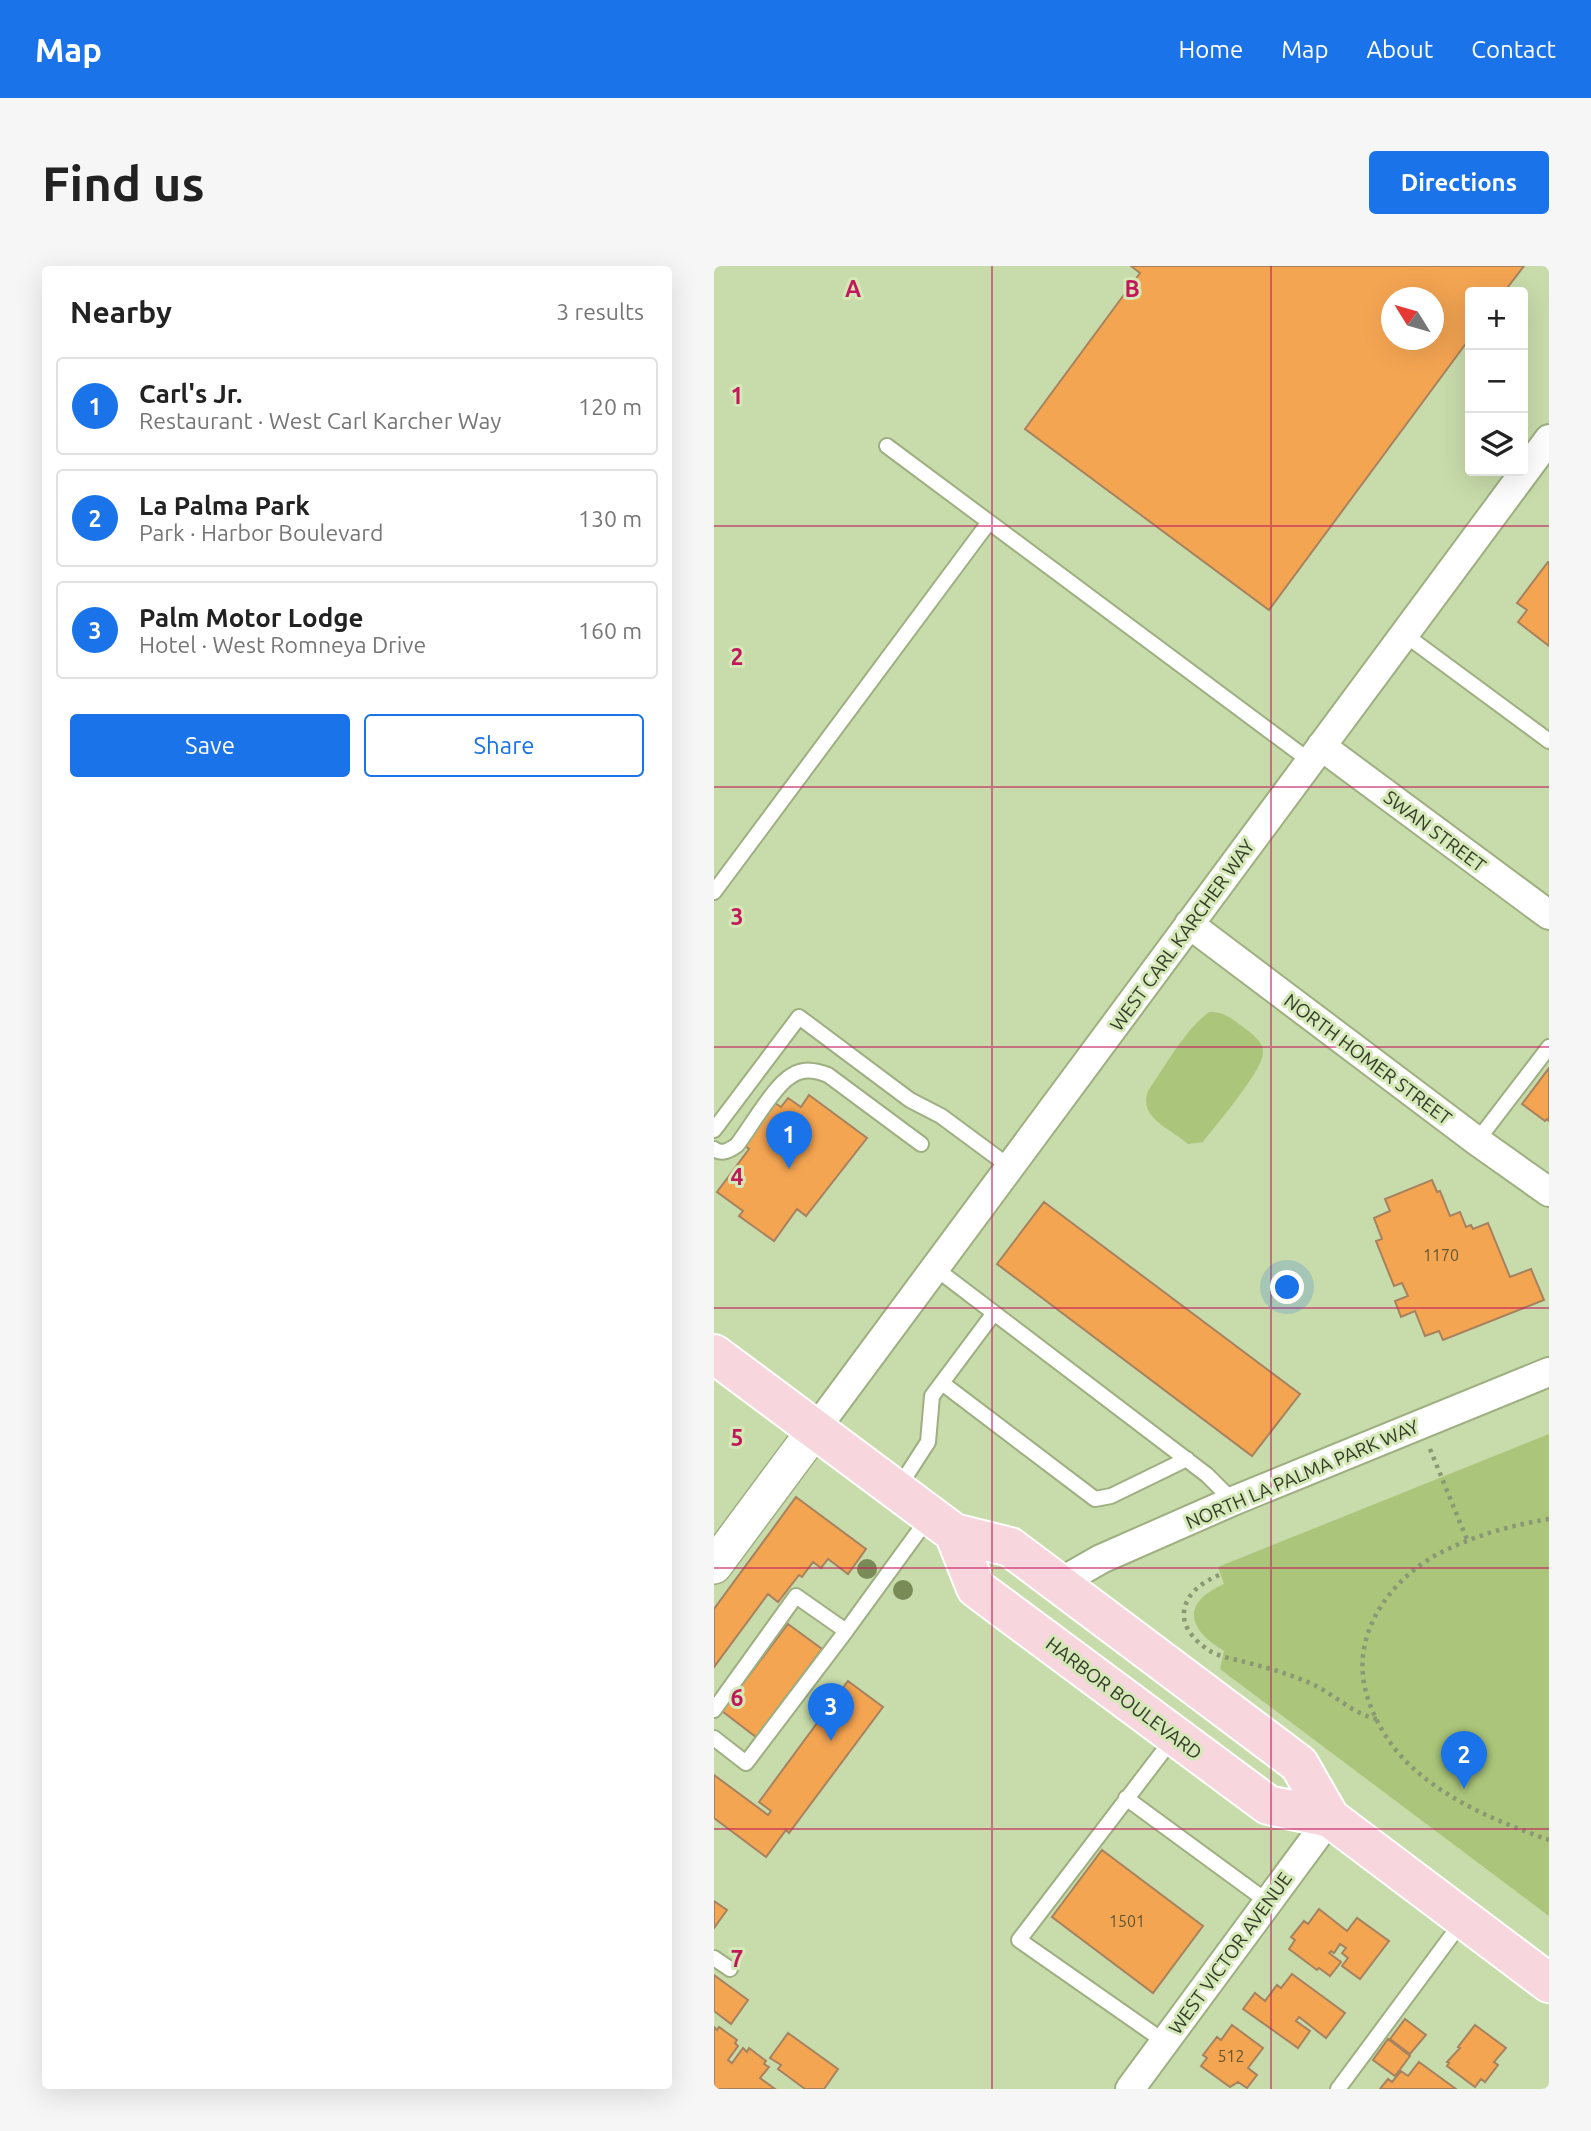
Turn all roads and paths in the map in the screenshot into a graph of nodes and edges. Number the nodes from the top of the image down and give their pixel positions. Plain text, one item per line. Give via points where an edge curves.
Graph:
1 (1549, 439) edge
2 (887, 446) dead end
3 (989, 522) junction
4 (1404, 634) junction
5 (1549, 741) edge
6 (1316, 754) junction
7 (714, 892) edge
8 (1549, 915) edge
9 (1189, 924) junction
10 (1549, 1047) edge
11 (714, 1130) edge
12 (1477, 1141) junction
13 (921, 1144) dead end
14 (714, 1149) edge
15 (1010, 1167) junction
16 (1549, 1192) edge
17 (935, 1268) junction
18 (994, 1312) junction
19 (714, 1354) edge
20 (1549, 1373) edge
21 (942, 1383) junction
22 (1420, 1424) junction
23 (815, 1430) junction
24 (1187, 1459) junction
25 (897, 1491) junction
26 (1233, 1501) junction
27 (1549, 1519) edge
28 (942, 1525) junction
29 (1468, 1542) junction
30 (714, 1566) edge
31 (1219, 1575) dead end
32 (1059, 1583) junction
33 (846, 1631) junction
34 (714, 1710) edge
35 (1377, 1719) junction
36 (1174, 1736) junction
37 (714, 1738) edge
38 (1126, 1798) junction
39 (1330, 1818) junction
40 (1549, 1840) edge
41 (1268, 1902) junction
42 (1464, 1919) junction
43 (714, 1958) edge
44 (730, 1969) dead end
45 (1549, 1983) edge
46 (1165, 2042) junction
47 (1130, 2089) edge
48 (1338, 2089) edge

1 - 4 street, WEST CARL KARCHER WAY
2 - 3 lane
3 - 6 lane
3 - 7 lane
4 - 5 lane
4 - 6 street, WEST CARL KARCHER WAY
6 - 8 street, SWAN STREET
6 - 9 street, WEST CARL KARCHER WAY
9 - 12 street, NORTH HOMER STREET
9 - 15 street, WEST CARL KARCHER WAY
10 - 12 lane
11 - 15 lane via 799,1017
12 - 16 street, NORTH HOMER STREET
13 - 14 lane via 828,1074 815,1070 791,1075 781,1084 737,1145 728,1152
15 - 17 street, WEST CARL KARCHER WAY
17 - 18 lane
17 - 23 street, WEST CARL KARCHER WAY
18 - 21 lane
18 - 24 lane
19 - 23 main road, HARBOR BOULEVARD
20 - 22 street, NORTH LA PALMA PARK WAY
21 - 24 lane via 1095,1499 1111,1496
21 - 25 lane via 932,1396 928,1443
22 - 26 street, NORTH LA PALMA PARK WAY
22 - 29 path
23 - 25 main road, HARBOR BOULEVARD
23 - 30 street
24 - 26 lane
25 - 28 main road, HARBOR BOULEVARD
26 - 32 street, NORTH LA PALMA PARK WAY via 1101,1559
27 - 29 path
28 - 32 main road, HARBOR BOULEVARD via 1010,1547
28 - 33 lane
28 - 36 main road, HARBOR BOULEVARD via 976,1588
29 - 35 path via 1437,1555 1401,1581 1380,1607 1362,1657 1369,1704
31 - 35 path via 1203,1582 1184,1610 1188,1630 1196,1639 1222,1656 1313,1684 1366,1717
32 - 39 main road, HARBOR BOULEVARD via 1299,1764
33 - 34 lane via 796,1596
33 - 37 lane via 746,1763
35 - 40 path via 1413,1769 1448,1795
36 - 38 lane
36 - 39 main road, HARBOR BOULEVARD via 1268,1805
38 - 41 lane
38 - 46 lane via 1019,1940
39 - 41 street, WEST VICTOR AVENUE
39 - 42 main road, HARBOR BOULEVARD
41 - 46 street, WEST VICTOR AVENUE
42 - 45 main road, HARBOR BOULEVARD
42 - 48 lane
43 - 44 lane
46 - 47 street, WEST VICTOR AVENUE

